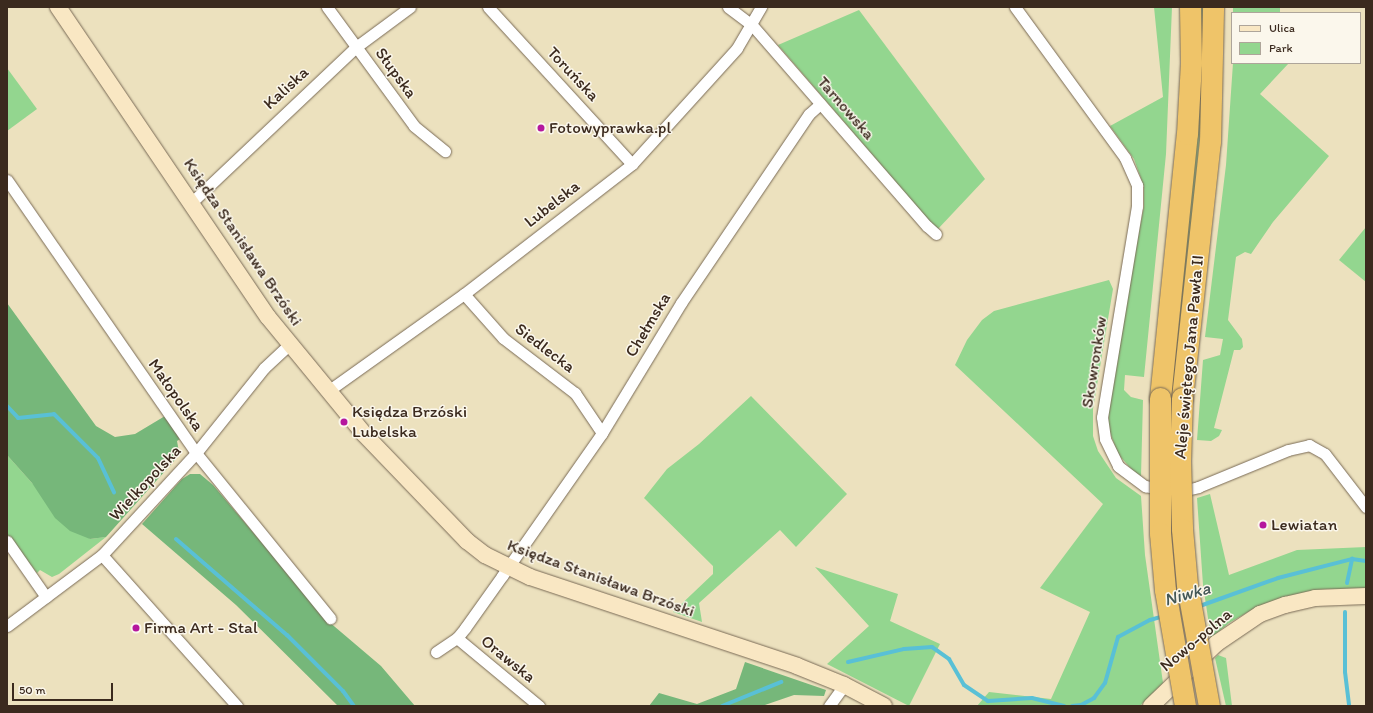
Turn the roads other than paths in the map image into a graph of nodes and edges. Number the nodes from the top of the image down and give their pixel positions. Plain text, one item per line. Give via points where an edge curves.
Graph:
1 (58, 7) edge
2 (327, 7) edge
3 (410, 7) edge
4 (488, 7) edge
5 (728, 7) edge
6 (761, 7) edge
7 (1014, 7) edge
8 (1190, 7) edge
9 (1213, 7) edge
10 (752, 25) junction
11 (356, 47) junction
12 (820, 104) junction
13 (445, 151) dead end
14 (632, 164) junction
15 (8, 180) edge
16 (192, 202) junction
17 (936, 234) dead end
18 (464, 294) junction
19 (290, 344) junction
20 (328, 391) junction
21 (602, 433) junction
22 (196, 453) junction
23 (1366, 507) edge
24 (7, 541) edge
25 (102, 555) junction
26 (509, 567) junction
27 (1366, 596) edge
28 (46, 597) junction
29 (330, 618) dead end
30 (7, 626) edge
31 (456, 638) junction
32 (436, 652) dead end
33 (844, 685) junction
34 (237, 706) edge
35 (539, 706) edge
36 (829, 706) edge
37 (884, 706) edge
38 (1151, 706) edge
39 (1185, 706) edge
40 (1208, 706) edge

1 - 16 street, Księdza Stanisława Brzóski
2 - 11 street, Słupska
3 - 11 street, Kaliska
4 - 14 street, Toruńska
5 - 10 street, Tarnowska
6 - 10 street, Lubelska
7 - 23 street, Skowronków via 1125,158 1137,185 1137,206 1102,417 1105,439 1118,466 1145,486 1177,492 1198,487 1288,450 1309,445 1325,454
8 - 39 highway, Aleje świętego Jana Pawła II, bridge via 1188,127 1160,398 1160,533 1168,611
9 - 40 highway, Aleje świętego Jana Pawła II, bridge via 1214,64 1210,142 1182,398 1180,466 1182,536 1187,586
10 - 12 street, Tarnowska
10 - 14 street, Lubelska via 737,48
11 - 13 street, Słupska via 414,126
11 - 16 street, Kaliska
12 - 17 street, Tarnowska
12 - 21 street, Chełmska via 809,114 681,303
14 - 18 street, Lubelska
15 - 22 street, Małopolska
16 - 19 street, Księdza Stanisława Brzóski via 251,293
18 - 20 street, Lubelska
18 - 21 street, Siedlecka via 503,338 575,393
19 - 20 street, Księdza Stanisława Brzóski
19 - 22 street, Wielkopolska via 264,368
20 - 26 street, Księdza Stanisława Brzóski via 396,470 467,542
21 - 26 street, Chełmska
22 - 25 street, Wielkopolska
22 - 29 street, Małopolska
24 - 28 street
25 - 28 street, Wielkopolska
25 - 34 street
26 - 31 street
26 - 33 street, Księdza Stanisława Brzóski via 636,613 797,666
27 - 38 street, Nowo-polna via 1315,598 1260,614 1217,643
28 - 30 street, Wielkopolska
31 - 32 street
31 - 35 street, Orawska
33 - 36 street
33 - 37 street, Księdza Stanisława Brzóski

